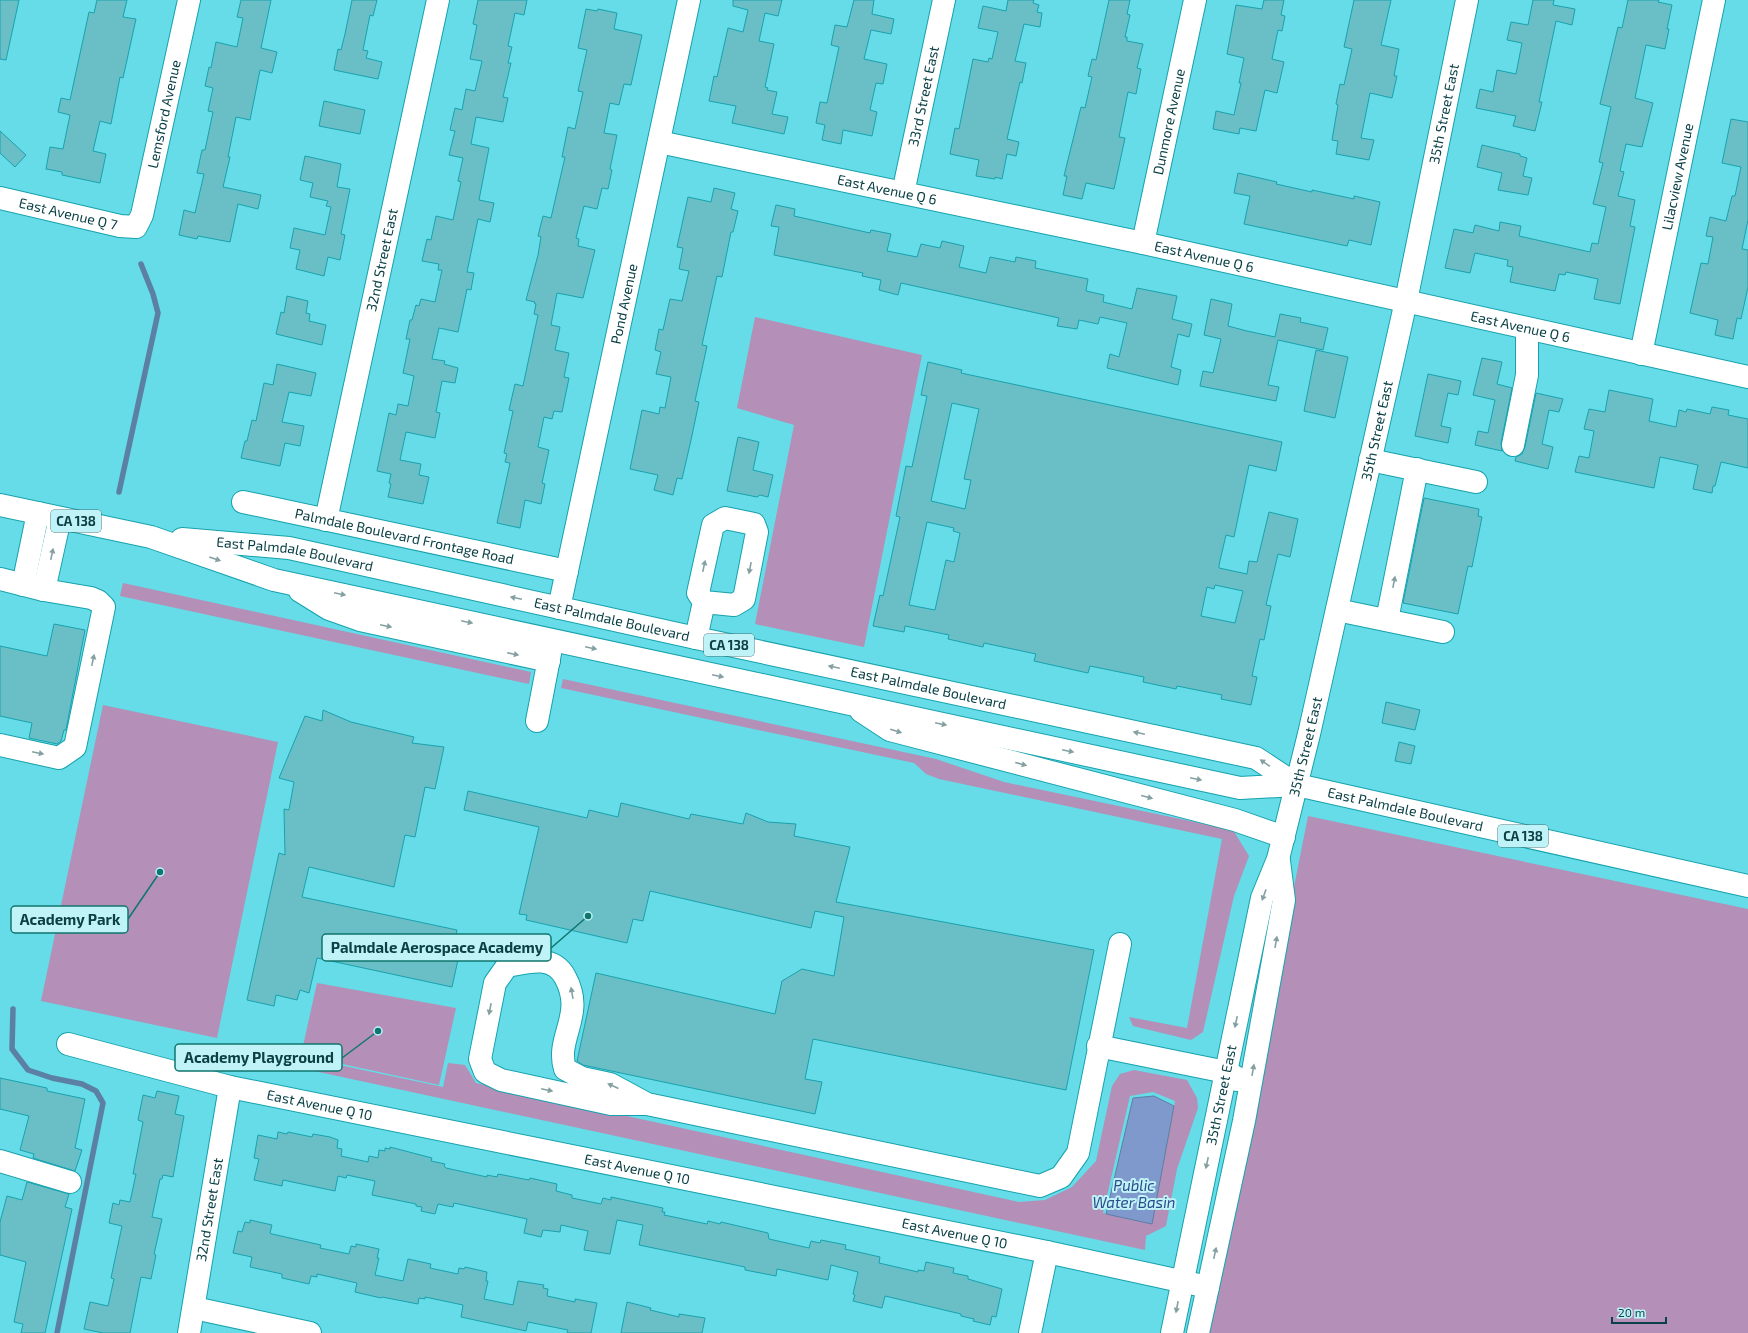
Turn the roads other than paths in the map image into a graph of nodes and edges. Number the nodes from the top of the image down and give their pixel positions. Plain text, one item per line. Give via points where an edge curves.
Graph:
1 (189, 0) edge
2 (438, 0) edge
3 (689, 0) edge
4 (944, 0) edge
5 (1196, 0) edge
6 (1466, 0) edge
7 (1714, 0) edge
8 (659, 142) junction
9 (903, 193) junction
10 (0, 198) edge
11 (136, 227) joint
12 (1143, 243) junction
13 (1406, 301) junction
14 (1527, 329) junction
15 (1641, 354) junction
16 (1748, 377) edge
17 (1513, 445) dead end
18 (1370, 460) junction
19 (1417, 469) junction
20 (1476, 482) dead end
21 (243, 502) dead end
22 (0, 505) edge
23 (38, 513) junction
24 (60, 518) junction
25 (326, 520) junction
26 (152, 537) junction
27 (567, 571) junction
28 (0, 579) edge
29 (287, 583) junction
30 (24, 585) junction
31 (44, 590) junction
32 (704, 602) dead end
33 (559, 608) junction
34 (1337, 610) junction
35 (1387, 620) junction
36 (1444, 632) dead end
37 (696, 638) junction
38 (553, 640) junction
39 (549, 661) junction
40 (850, 704) junction
41 (537, 721) dead end
42 (0, 745) edge
43 (1297, 785) junction
44 (1284, 837) junction
45 (1278, 859) junction
46 (1748, 886) edge
47 (1120, 944) dead end
48 (68, 1044) dead end
49 (1098, 1046) junction
50 (1226, 1072) junction
51 (230, 1087) junction
52 (647, 1104) junction
53 (2, 1168) edge
54 (70, 1182) dead end
55 (1223, 1218) junction
56 (1047, 1252) junction
57 (1182, 1282) junction
58 (1208, 1287) junction
59 (194, 1308) junction
60 (189, 1333) edge
61 (310, 1333) edge
62 (1030, 1333) edge
63 (1172, 1333) edge
64 (1198, 1333) edge

1 - 11 main road, Lemsford Avenue via 142,215
2 - 25 main road, 32nd Street East
3 - 8 main road, Pond Avenue
4 - 9 main road, 33rd Street East
5 - 12 main road, Dunmore Avenue
6 - 13 main road, 35th Street East
7 - 15 main road, Lilacview Avenue
8 - 9 main road, East Avenue Q 6
8 - 27 main road, Pond Avenue
9 - 12 main road, East Avenue Q 6
10 - 11 main road, East Avenue Q 7 via 120,226
12 - 13 main road, East Avenue Q 6
13 - 14 main road, East Avenue Q 6
13 - 18 main road, 35th Street East
14 - 15 main road, East Avenue Q 6
14 - 17 main road via 1526,375
15 - 16 main road, East Avenue Q 6
18 - 19 main road
18 - 34 main road, 35th Street East
19 - 20 main road
35 -> 19 main road
21 - 25 main road, Palmdale Boulevard Frontage Road
22 - 23 main road, East Palmdale Boulevard / CA 138
23 - 24 main road, East Palmdale Boulevard / CA 138
23 - 30 main road
24 - 26 main road, East Palmdale Boulevard / CA 138
31 -> 24 main road
25 - 27 main road, Palmdale Boulevard Frontage Road
26 -> 29 main road, East Palmdale Boulevard
33 -> 26 main road, East Palmdale Boulevard / CA 138 via 289,548
27 - 33 main road, Pond Avenue
28 - 30 main road
29 -> 38 main road, East Palmdale Boulevard
29 -> 39 main road via 329,610 360,620
30 - 31 main road
42 -> 31 main road via 59,758 75,747 104,607 91,598
32 - 37 main road
33 - 37 main road, East Palmdale Boulevard / CA 138
34 - 35 main road
34 - 43 main road, 35th Street East
35 - 36 main road
43 -> 37 main road, East Palmdale Boulevard / CA 138 via 1256,758
38 - 39 main road
38 -> 40 main road, East Palmdale Boulevard
39 - 41 main road
40 -> 43 main road, East Palmdale Boulevard via 1240,788
40 -> 44 main road via 890,730 1235,820
43 - 44 main road, 35th Street East
43 - 46 main road, East Palmdale Boulevard / CA 138
44 - 45 main road, 35th Street East
45 -> 50 main road, 35th Street East via 1262,898
55 -> 45 main road, 35th Street East via 1244,1121 1284,900
47 - 49 main road
48 - 51 main road, East Avenue Q 10
49 - 50 main road
49 - 52 main road via 1078,1153 1061,1177 1040,1186
50 - 55 main road via 1236,1077 1238,1085 1218,1199
50 -> 57 main road, 35th Street East
51 - 56 main road, East Avenue Q 10
51 - 59 main road, 32nd Street East
52 -> 52 main road via 610,1084 582,1078 564,1069 562,1059 574,1008 572,988 554,964 538,960 507,966 495,983 480,1059 485,1072 500,1080 611,1104
53 - 54 main road
58 -> 55 main road, 35th Street East
56 - 57 main road, East Avenue Q 10
56 - 62 main road
57 - 58 main road, East Avenue Q 10
57 -> 63 main road, 35th Street East
58 - 64 main road, 35th Street East
59 - 60 main road, 32nd Street East
59 - 61 main road

